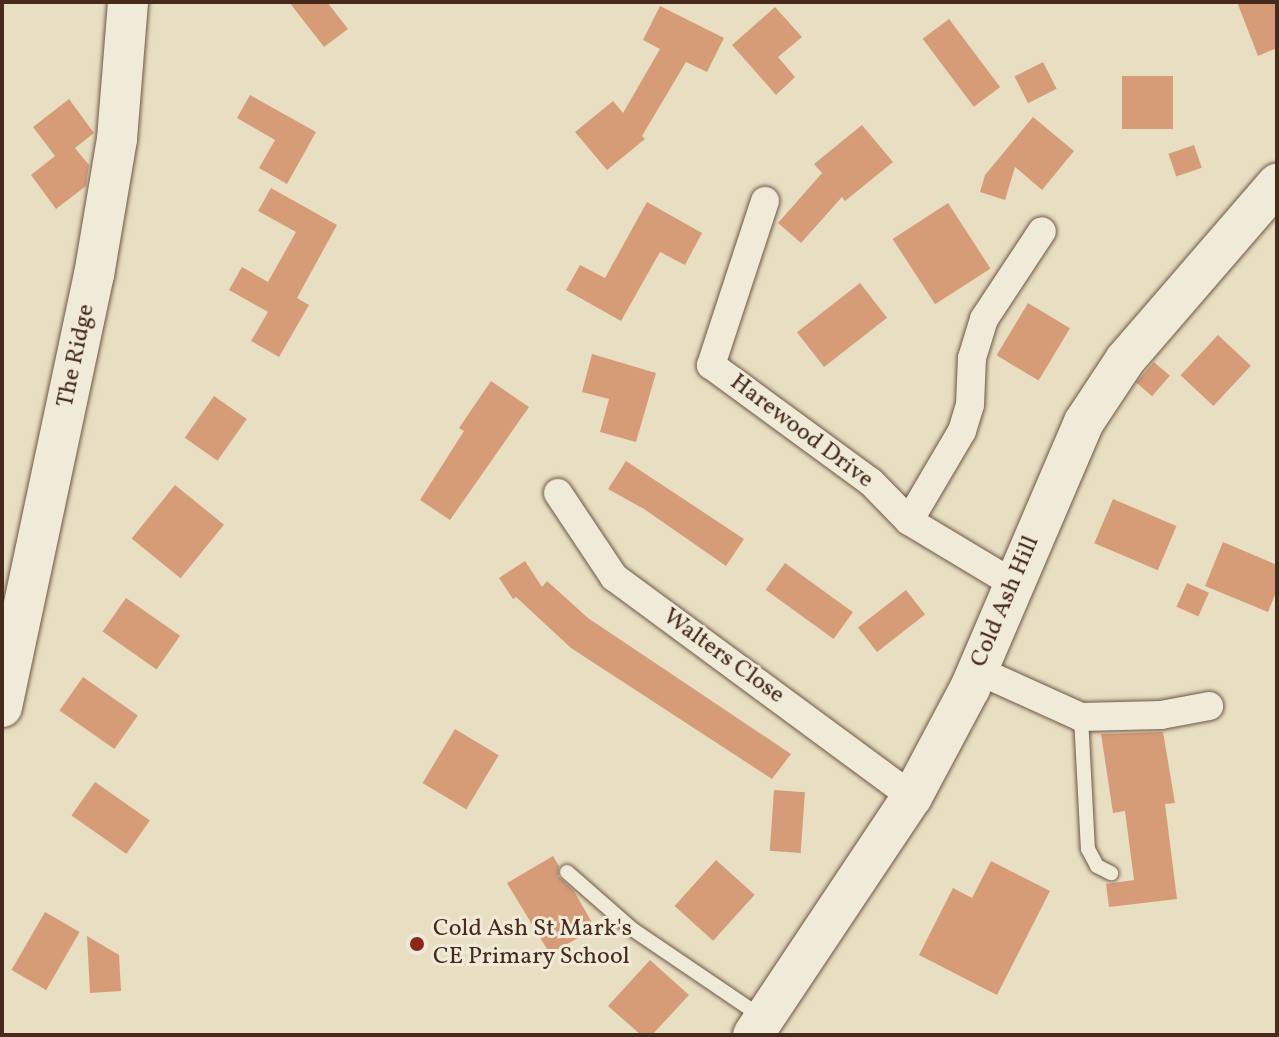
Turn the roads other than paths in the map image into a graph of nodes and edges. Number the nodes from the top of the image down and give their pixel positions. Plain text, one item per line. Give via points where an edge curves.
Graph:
1 (128, 2) edge
2 (1277, 184) edge
3 (765, 201) dead end
4 (1042, 231) dead end
5 (558, 493) dead end
6 (909, 521) junction
7 (1014, 584) junction
8 (977, 670) junction
9 (1209, 706) dead end
10 (2, 707) edge
11 (1081, 717) junction
12 (912, 797) junction
13 (567, 872) dead end
14 (1111, 873) dead end
15 (759, 1027) edge

1 - 10 street, The Ridge via 117,139 94,275
2 - 7 street, Cold Ash Hill via 1125,360 1084,422
3 - 6 street, Harewood Drive via 711,365 871,482
4 - 6 street via 984,319 972,358 970,405 962,431
5 - 12 street, Walters Close via 614,577
6 - 7 street, Harewood Drive
7 - 8 street, Cold Ash Hill
8 - 11 street
8 - 12 street, Cold Ash Hill
9 - 11 street via 1161,715
11 - 14 lane via 1088,849 1097,866
12 - 15 street, Cold Ash Hill
13 - 15 lane

